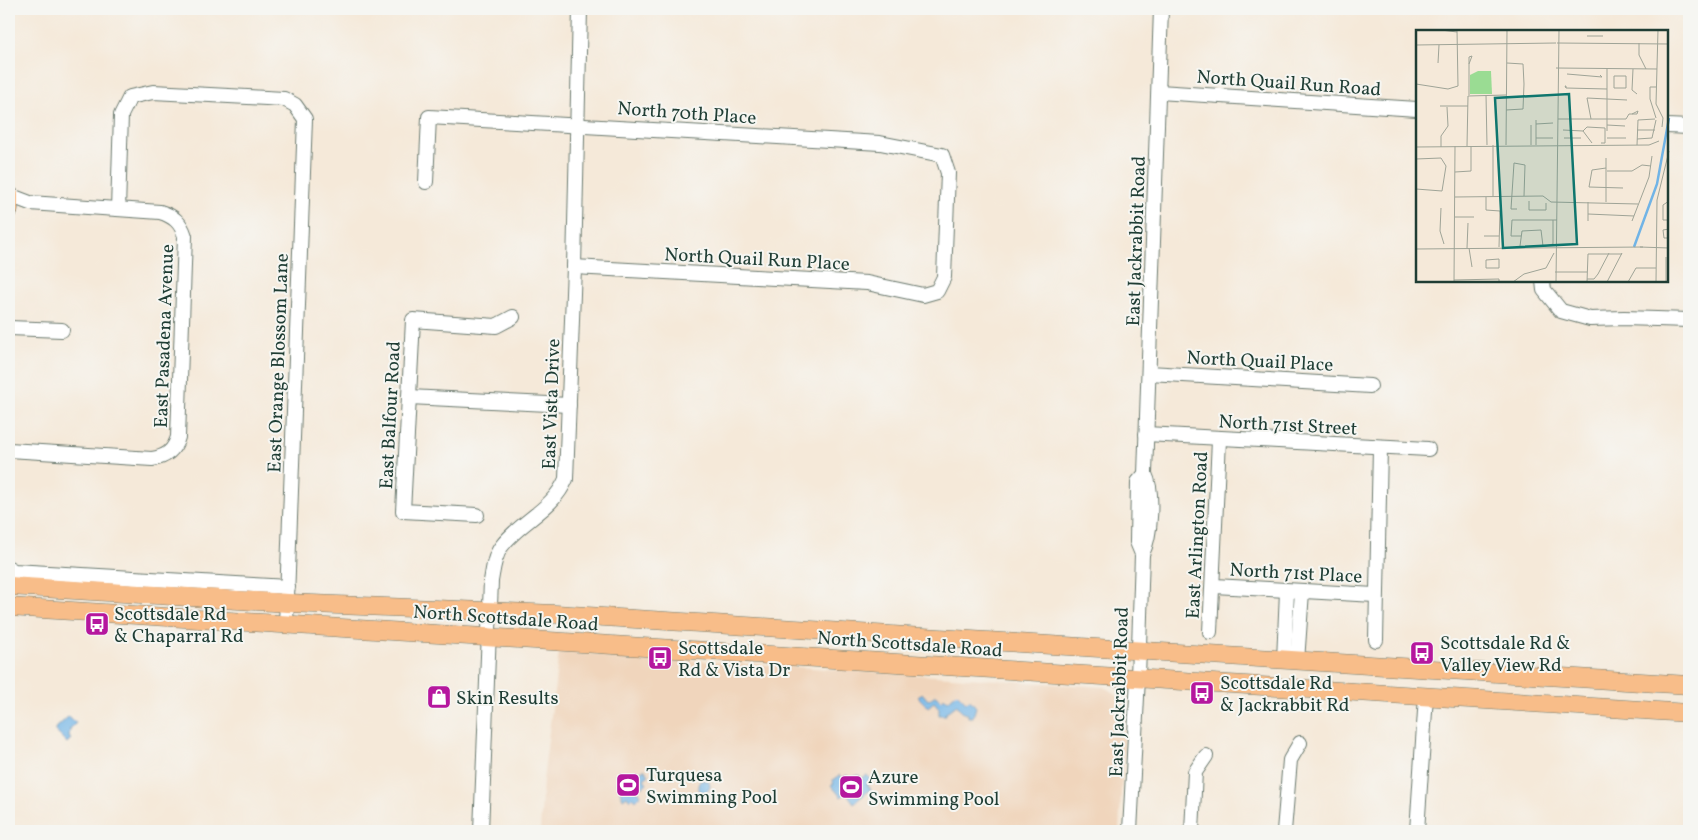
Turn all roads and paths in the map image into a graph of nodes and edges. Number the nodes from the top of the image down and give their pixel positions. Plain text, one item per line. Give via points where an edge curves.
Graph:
1 (580, 9) edge
2 (1161, 9) edge
3 (1159, 92) junction
4 (1416, 109) edge
5 (579, 124) junction
6 (1668, 126) edge
7 (1689, 127) edge
8 (426, 182) dead end
9 (9, 195) edge
10 (30, 203) junction
11 (9, 209) edge
12 (118, 209) junction
13 (574, 267) junction
14 (1543, 282) edge
15 (937, 291) joint
16 (513, 317) dead end
17 (1689, 320) edge
18 (9, 328) edge
19 (62, 330) dead end
20 (1149, 373) junction
21 (1370, 386) dead end
22 (409, 397) junction
23 (569, 404) junction
24 (1146, 434) junction
25 (1219, 440) junction
26 (1380, 447) junction
27 (1428, 449) dead end
28 (9, 450) edge
29 (477, 515) dead end
30 (11, 575) edge
31 (1214, 586) junction
32 (1288, 591) junction
33 (1302, 592) junction
34 (288, 595) junction
35 (1375, 595) junction
36 (9, 607) edge
37 (490, 612) junction
38 (286, 624) junction
39 (841, 632) junction
40 (1210, 632) dead end
41 (910, 636) junction
42 (490, 637) junction
43 (1376, 640) dead end
44 (1138, 651) junction
45 (836, 659) junction
46 (1291, 660) junction
47 (909, 664) junction
48 (1138, 678) junction
49 (1689, 685) edge
50 (1426, 696) junction
51 (1689, 713) edge
52 (1300, 743) dead end
53 (1206, 756) dead end
54 (481, 831) edge
55 (1130, 831) edge
56 (1192, 831) edge
57 (1284, 831) edge
58 (1417, 831) edge

1 - 5 street, East Vista Drive
2 - 3 street, East Jackrabbit Road
3 - 4 street, North Quail Run Road
3 - 20 street, East Jackrabbit Road
5 - 8 street, North 70th Place via 429,117
5 - 13 street, East Vista Drive
5 - 15 street, North 70th Place via 880,143 942,155 948,173 944,277
6 - 7 street
9 - 10 street
9 - 11 main road
10 - 11 street
10 - 12 street
12 - 28 street, East Pasadena Avenue via 160,212 176,220 185,236 178,437 175,447 169,453 152,459
12 - 34 street, East Orange Blossom Lane via 121,116 130,96 153,92 284,99 295,105 305,119
13 - 15 street, North Quail Run Place via 867,284 923,295
13 - 23 street, East Vista Drive
14 - 17 street via 1544,290 1561,311 1590,319
16 - 22 street, East Balfour Road via 496,326 413,320
18 - 19 street
20 - 21 street, North Quail Place
20 - 24 street, East Jackrabbit Road
22 - 23 street
22 - 29 street, East Balfour Road via 403,511
23 - 37 street, East Vista Drive via 566,479 558,495 501,547 492,572
24 - 25 street, North 71st Street
24 - 44 street, East Jackrabbit Road via 1145,474 1138,482 1136,542 1142,554
25 - 26 street, North 71st Street
25 - 31 street, East Arlington Road
26 - 27 street, North 71st Street
26 - 35 street
30 - 34 main road, North Scottsdale Road
31 - 32 street, North 71st Place
31 - 40 street, East Arlington Road
32 - 33 street, North 71st Place
32 - 46 street
33 - 35 street, North 71st Place
33 - 46 street
34 - 37 main road, North Scottsdale Road
34 - 38 street, East Orange Blossom Lane
35 - 43 street
36 - 38 main road, North Scottsdale Road
37 - 39 main road, North Scottsdale Road
37 - 42 street, East Vista Drive
38 - 42 main road, North Scottsdale Road
39 - 41 main road, North Scottsdale Road
39 - 45 main road
41 - 44 main road, North Scottsdale Road
41 - 47 main road
42 - 45 main road, North Scottsdale Road
42 - 54 street, East Vista Drive
44 - 46 main road, North Scottsdale Road
44 - 48 street, East Jackrabbit Road
45 - 47 main road, North Scottsdale Road
46 - 49 main road, North Scottsdale Road
47 - 48 main road, North Scottsdale Road
48 - 50 main road, North Scottsdale Road
48 - 55 street, East Jackrabbit Road
50 - 51 main road, North Scottsdale Road
50 - 58 street
52 - 57 street via 1290,760
53 - 56 street via 1195,772

